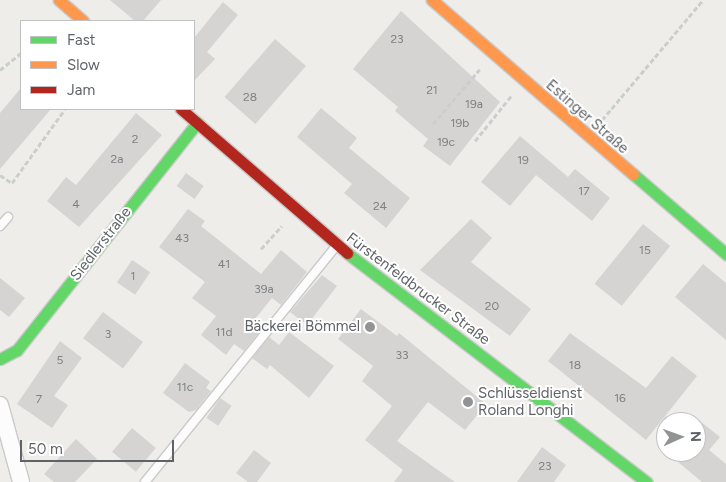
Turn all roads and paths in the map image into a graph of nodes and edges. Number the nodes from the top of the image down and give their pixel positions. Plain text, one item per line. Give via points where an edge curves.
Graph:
1 (59, 0) edge
2 (432, 0) edge
3 (703, 0) edge
4 (82, 20) edge
5 (20, 54) edge
6 (493, 54) junction
7 (0, 70) edge
8 (523, 81) junction
9 (64, 110) edge
10 (183, 110) edge
11 (197, 123) junction
12 (433, 124) dead end
13 (587, 138) junction
14 (474, 141) dead end
15 (0, 175) edge
16 (297, 210) junction
17 (8, 217) dead end
18 (0, 226) edge
19 (336, 245) junction
20 (260, 249) dead end
21 (726, 254) edge
22 (0, 359) edge
23 (0, 405) edge
24 (21, 482) edge
25 (145, 482) edge
26 (646, 482) edge

1 - 4 street
2 - 6 street, Estinger Straße
3 - 13 path
5 - 7 path
6 - 8 street, Estinger Straße
6 - 12 path
8 - 13 street, Estinger Straße
8 - 14 path
9 - 15 path via 12,183
10 - 11 street, Fürstenfeldbrucker Straße
11 - 16 street, Fürstenfeldbrucker Straße
11 - 22 street, Siedlerstraße via 16,350
13 - 21 street, Estinger Straße
16 - 19 street, Fürstenfeldbrucker Straße
16 - 20 path
17 - 18 lane
19 - 25 lane
19 - 26 street, Fürstenfeldbrucker Straße
23 - 24 street

